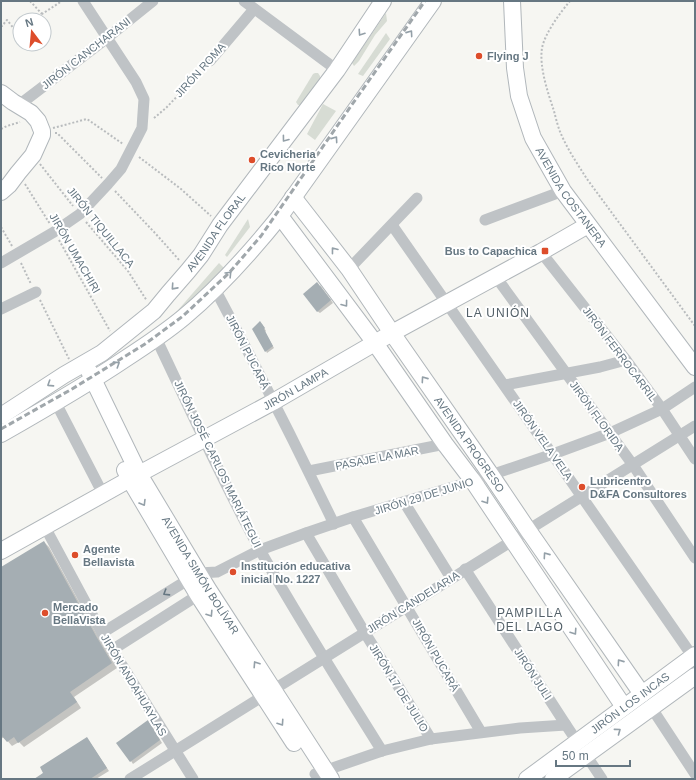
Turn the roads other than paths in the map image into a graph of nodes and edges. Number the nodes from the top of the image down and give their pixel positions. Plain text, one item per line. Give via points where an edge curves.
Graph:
1 (83, 1) edge
2 (154, 1) edge
3 (244, 1) edge
4 (383, 1) edge
5 (433, 1) edge
6 (512, 1) edge
7 (254, 8) junction
8 (107, 38) junction
9 (210, 61) road end
10 (337, 70) junction
11 (1, 92) edge
12 (19, 106) junction
13 (563, 190) junction
14 (1, 192) edge
15 (293, 197) junction
16 (417, 198) dead end
17 (280, 216) junction
18 (485, 220) dead end
19 (392, 225) junction
20 (588, 225) junction
21 (541, 252) junction
22 (1, 263) edge
23 (349, 269) junction
24 (496, 277) junction
25 (215, 289) junction
26 (36, 292) dead end
27 (448, 303) junction
28 (1, 309) edge
29 (392, 333) junction
30 (156, 338) junction
31 (375, 343) junction
32 (626, 360) junction
33 (79, 366) junction
34 (695, 367) edge
35 (566, 374) junction
36 (89, 382) junction
37 (505, 385) junction
38 (695, 387) edge
39 (273, 402) junction
40 (56, 403) junction
41 (662, 409) junction
42 (1, 416) edge
43 (695, 426) edge
44 (610, 433) junction
45 (1, 434) edge
46 (680, 436) junction
47 (204, 440) junction
48 (445, 444) junction
49 (553, 454) junction
50 (695, 459) edge
51 (633, 465) junction
52 (309, 471) junction
53 (491, 475) junction
54 (134, 477) junction
55 (473, 481) junction
56 (103, 494) junction
57 (582, 497) junction
58 (404, 502) junction
59 (353, 517) junction
60 (334, 524) junction
61 (45, 526) junction
62 (528, 530) junction
63 (306, 533) junction
64 (512, 541) junction
65 (260, 550) junction
66 (1, 551) edge
67 (695, 558) edge
68 (465, 569) junction
69 (217, 572) junction
70 (194, 576) junction
71 (451, 578) junction
72 (203, 592) junction
73 (407, 606) junction
74 (102, 632) junction
75 (364, 632) junction
76 (112, 650) junction
77 (694, 656) edge
78 (324, 658) junction
79 (695, 676) edge
80 (268, 693) junction
81 (642, 694) junction
82 (624, 707) junction
83 (651, 708) junction
84 (566, 725) junction
85 (481, 732) junction
86 (431, 739) junction
87 (582, 748) junction
88 (175, 751) junction
89 (382, 752) junction
90 (695, 774) edge
91 (323, 776) edge
92 (130, 779) edge
93 (192, 779) edge
94 (526, 779) edge
95 (553, 779) edge
96 (602, 779) edge

1 - 8 street
2 - 8 street, JIRÓN CANCHARANI
3 - 7 street
4 -> 10 street, AVENIDA FLORAL
15 -> 5 street
6 - 13 street, AVENIDA COSTANERA via 515,68 520,96 533,138
7 - 9 street, JIRÓN ROMA
7 - 10 street
8 - 12 street, JIRÓN CANCHARANI
8 - 22 street via 144,99 142,128 120,169 80,214
10 -> 33 street, AVENIDA FLORAL via 201,255 154,311 102,353
11 - 12 street
12 - 14 street via 31,113 40,128 33,155
13 - 18 street
13 - 20 street, AVENIDA COSTANERA
15 - 17 street
23 -> 15 street, AVENIDA PROGRESO
16 - 19 street
25 -> 17 street via 254,249
17 -> 31 street, AVENIDA PROGRESO
19 - 23 street
19 - 27 street, JIRÓN VELA VELA
20 - 21 street, JIRÓN LAMPA
20 - 34 street, AVENIDA COSTANERA
21 - 24 street, JIRÓN LAMPA
21 - 32 street, JIRÓN FERROCARRIL
23 - 29 street, AVENIDA PROGRESO
24 - 27 street, JIRÓN LAMPA
24 - 35 street, JIRÓN FLORIDA
25 - 30 street
25 - 39 street, JIRÓN PUCARÁ
26 - 28 street
27 - 29 street, JIRÓN LAMPA
27 - 37 street, JIRÓN VELA VELA
29 - 31 street, JIRÓN LAMPA
53 -> 29 street, AVENIDA PROGRESO
36 -> 30 street
30 - 47 street, JIRÓN JOSÉ CARLOS MARIÁTEGUI
31 - 39 street, JIRÓN LAMPA
31 - 48 street, AVENIDA PROGRESO
32 - 35 street
32 - 41 street, JIRÓN FERROCARRIL
33 - 36 street, AVENIDA SIMÓN BOLÍVAR
33 -> 42 street, AVENIDA FLORAL
35 - 37 street
35 - 44 street, JIRÓN FLORIDA
36 - 40 street
36 - 54 street, AVENIDA SIMÓN BOLÍVAR via 111,438
37 - 49 street, JIRÓN VELA VELA
38 - 41 street, JIRÓN 29 DE JUNIO
39 - 47 street, JIRÓN LAMPA
39 - 52 street, JIRÓN PUCARÁ
40 - 45 street
40 - 56 street
41 - 44 street, JIRÓN 29 DE JUNIO
41 - 46 street, JIRÓN FERROCARRIL
43 - 46 street, JIRÓN CANDELARIA
44 - 49 street, JIRÓN 29 DE JUNIO
44 - 51 street, JIRÓN FLORIDA
46 - 50 street, JIRÓN FERROCARRIL
46 - 51 street, JIRÓN CANDELARIA
47 - 54 street, JIRÓN LAMPA
47 - 65 street, JIRÓN JOSÉ CARLOS MARIÁTEGUI
48 - 52 street, PASAJE LA MAR
48 - 55 street, AVENIDA PROGRESO
49 - 53 street, JIRÓN 29 DE JUNIO
49 - 57 street, JIRÓN VELA VELA
51 - 57 street, JIRÓN CANDELARIA
51 - 67 street, JIRÓN FLORIDA
52 - 60 street, JIRÓN PUCARÁ
53 - 55 street, JIRÓN 29 DE JUNIO
53 - 62 street, AVENIDA PROGRESO
54 - 56 street, JIRÓN LAMPA
54 - 70 street, AVENIDA SIMÓN BOLÍVAR
55 - 58 street, JIRÓN 29 DE JUNIO
55 -> 64 street, AVENIDA PROGRESO
56 - 61 street, JIRÓN LAMPA
57 - 62 street, JIRÓN CANDELARIA
57 - 77 street, JIRÓN VELA VELA
58 - 59 street, JIRÓN 29 DE JUNIO
58 - 71 street
59 - 60 street, JIRÓN 29 DE JUNIO
59 - 73 street, JIRÓN PUCARÁ
60 - 63 street, JIRÓN 29 DE JUNIO
61 - 66 street, JIRÓN LAMPA
61 - 74 street, JIRÓN ANDAHUAYLAS
62 - 64 street, JIRÓN CANDELARIA
81 -> 62 street, AVENIDA PROGRESO
63 - 65 street, JIRÓN 29 DE JUNIO
63 - 75 street, JIRÓN 17 DE JULIO
64 - 68 street, JIRÓN CANDELARIA
64 -> 82 street, AVENIDA PROGRESO
65 - 69 street, JIRÓN 29 DE JUNIO
65 - 78 street, JIRÓN JOSÉ CARLOS MARIÁTEGUI
68 - 71 street, JIRÓN CANDELARIA
68 - 84 street, JIRÓN JULI
69 - 70 street, JIRÓN 29 DE JUNIO
69 - 72 street
70 - 72 street, AVENIDA SIMÓN BOLÍVAR
70 -> 74 street, JIRÓN 29 DE JUNIO
71 - 73 street, JIRÓN CANDELARIA
72 - 76 street
72 - 80 street, AVENIDA SIMÓN BOLÍVAR
73 - 75 street, JIRÓN CANDELARIA
73 - 85 street, JIRÓN PUCARÁ
74 - 76 street, JIRÓN ANDAHUAYLAS
75 - 78 street, JIRÓN CANDELARIA
75 - 86 street, JIRÓN 17 DE JULIO
76 - 88 street, JIRÓN ANDAHUAYLAS
77 - 81 street, JIRÓN LOS INCAS
78 - 80 street, JIRÓN CANDELARIA
78 - 89 street, JIRÓN JOSÉ CARLOS MARIÁTEGUI
79 - 83 street, JIRÓN LOS INCAS
80 - 88 street, JIRÓN CANDELARIA
80 - 91 street, AVENIDA SIMÓN BOLÍVAR
81 - 82 street, JIRÓN LOS INCAS
82 - 87 street, JIRÓN LOS INCAS
87 -> 83 street, JIRÓN LOS INCAS
83 - 90 street
84 - 85 street
84 - 87 street, JIRÓN JULI
85 - 86 street
86 - 89 street
87 - 94 street, JIRÓN LOS INCAS
87 - 95 street, JIRÓN LOS INCAS
87 - 96 street, JIRÓN JULI
88 - 92 street, JIRÓN CANDELARIA
88 - 93 street, JIRÓN ANDAHUAYLAS
89 - 91 street

